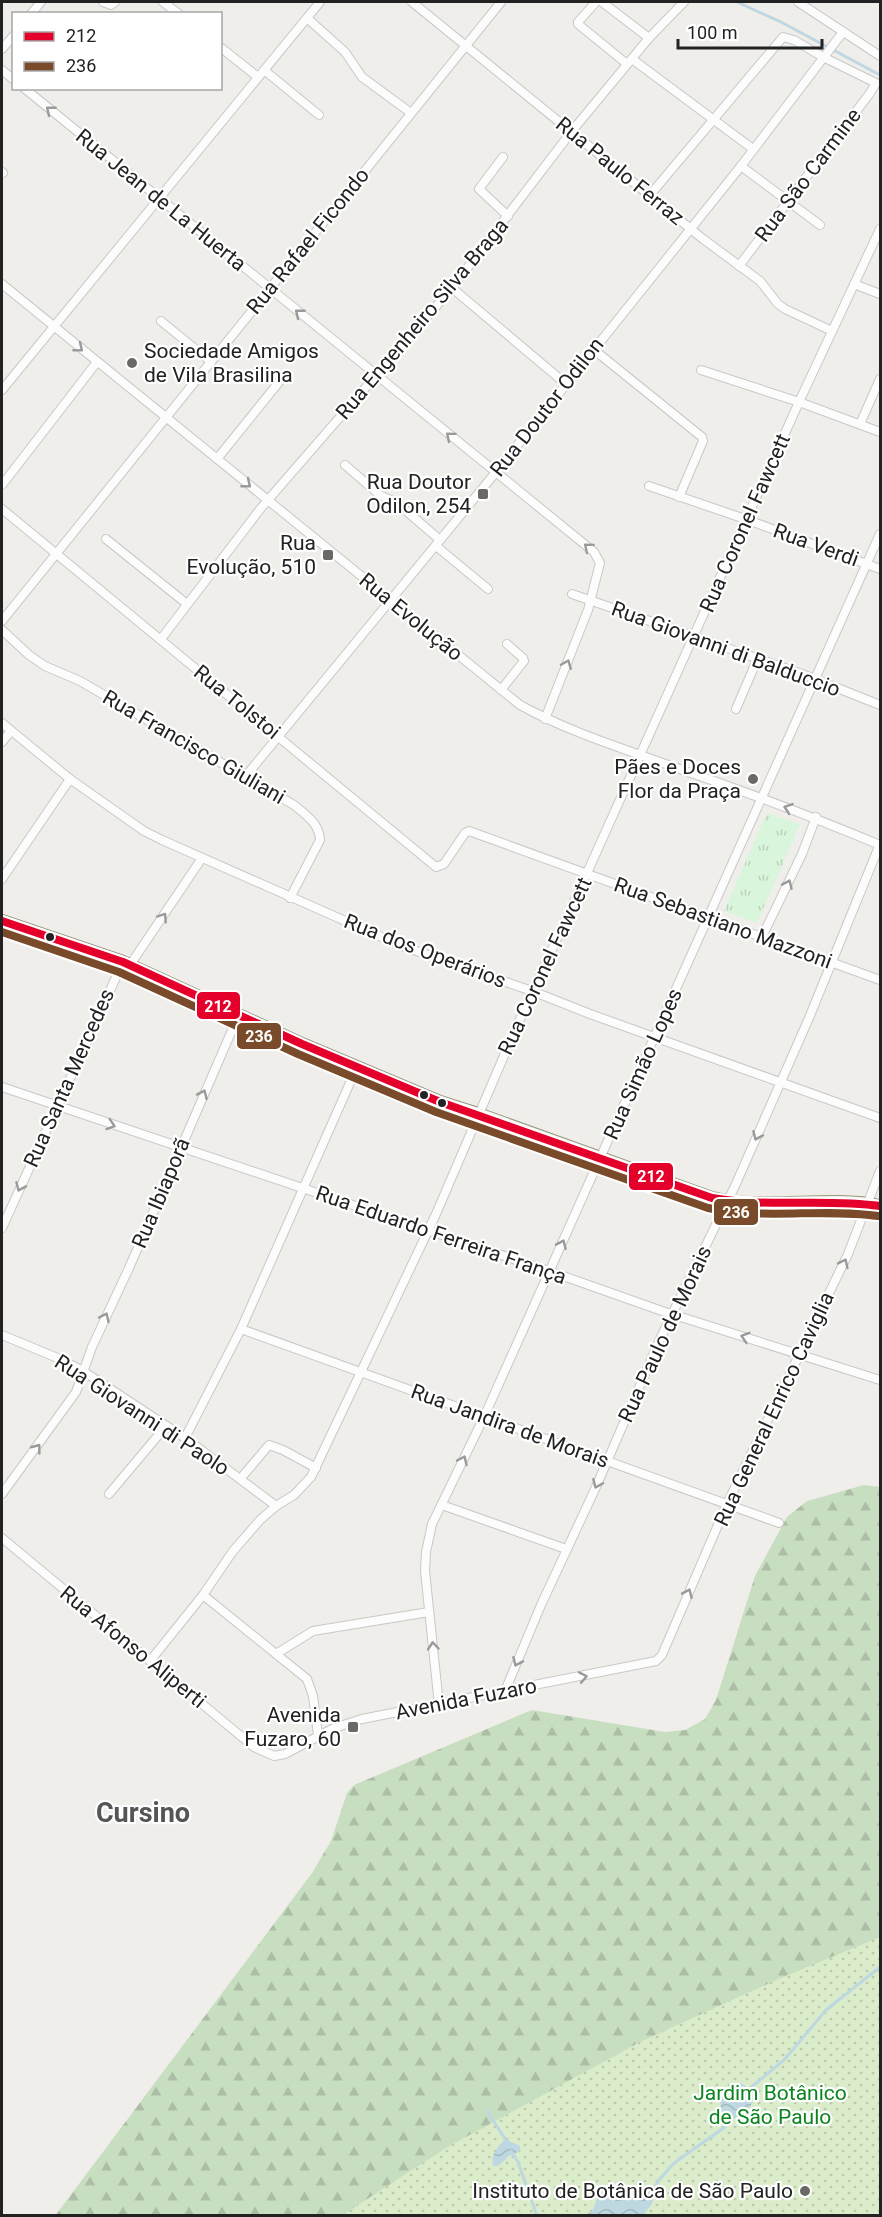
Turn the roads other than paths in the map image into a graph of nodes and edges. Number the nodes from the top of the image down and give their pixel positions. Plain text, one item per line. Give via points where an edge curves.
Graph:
1 (103, 2) edge
2 (116, 2) edge
3 (164, 2) edge
4 (320, 2) edge
5 (412, 2) edge
6 (501, 2) edge
7 (596, 2) edge
8 (602, 2) edge
9 (684, 2) edge
10 (798, 2) edge
11 (176, 12) edge
12 (307, 18) junction
13 (843, 32) junction
14 (12, 37) edge
15 (649, 38) junction
16 (465, 45) junction
17 (222, 48) edge
18 (2, 49) edge
19 (825, 56) junction
20 (880, 56) edge
21 (630, 62) junction
22 (264, 70) junction
23 (258, 77) junction
24 (26, 90) edge
25 (411, 113) junction
26 (319, 115) dead end
27 (714, 119) junction
28 (572, 131) junction
29 (753, 149) junction
30 (503, 157) dead end
31 (741, 166) junction
32 (651, 195) junction
33 (158, 197) junction
34 (787, 201) junction
35 (508, 216) junction
36 (820, 225) dead end
37 (690, 228) junction
38 (880, 229) edge
39 (739, 266) junction
40 (2, 284) edge
41 (855, 284) junction
42 (452, 288) junction
43 (269, 289) junction
44 (880, 294) edge
45 (161, 321) dead end
46 (53, 326) junction
47 (832, 331) junction
48 (593, 349) junction
49 (210, 361) junction
50 (98, 362) junction
51 (701, 370) dead end
52 (377, 375) junction
53 (283, 377) dead end
54 (880, 379) edge
55 (566, 384) junction
56 (2, 390) edge
57 (799, 402) junction
58 (165, 417) junction
59 (860, 424) junction
60 (880, 432) edge
61 (217, 459) junction
62 (345, 465) dead end
63 (496, 472) junction
64 (2, 484) edge
65 (649, 486) dead end
66 (680, 497) junction
67 (267, 500) junction
68 (2, 508) edge
69 (748, 520) junction
70 (880, 534) edge
71 (106, 539) dead end
72 (438, 543) junction
73 (57, 553) junction
74 (868, 564) junction
75 (880, 568) edge
76 (488, 589) dead end
77 (572, 594) dead end
78 (591, 600) junction
79 (392, 601) junction
80 (187, 604) junction
81 (2, 621) edge
82 (2, 630) edge
83 (693, 636) junction
84 (160, 639) junction
85 (507, 644) dead end
86 (758, 660) junction
87 (815, 680) junction
88 (501, 690) junction
89 (880, 705) edge
90 (736, 709) dead end
91 (545, 719) junction
92 (2, 723) edge
93 (11, 731) junction
94 (279, 736) junction
95 (2, 742) edge
96 (640, 755) junction
97 (245, 777) junction
98 (70, 779) junction
99 (761, 798) junction
100 (816, 817) junction
101 (465, 833) joint
102 (880, 845) edge
103 (202, 858) junction
104 (587, 873) junction
105 (2, 879) edge
106 (290, 898) junction
107 (708, 917) junction
108 (2, 921) edge
109 (762, 937) junction
110 (833, 962) junction
111 (126, 963) junction
112 (880, 980) edge
113 (532, 991) junction
114 (238, 1014) junction
115 (655, 1037) junction
116 (357, 1067) junction
117 (780, 1082) junction
118 (2, 1087) edge
119 (56, 1106) junction
120 (478, 1114) junction
121 (880, 1118) edge
122 (180, 1148) junction
123 (601, 1158) junction
124 (880, 1171) edge
125 (302, 1188) junction
126 (726, 1202) junction
127 (866, 1204) junction
128 (880, 1206) edge
129 (2, 1228) edge
130 (428, 1231) junction
131 (549, 1271) junction
132 (672, 1314) junction
133 (241, 1329) junction
134 (2, 1335) edge
135 (801, 1354) junction
136 (83, 1371) junction
137 (359, 1372) junction
138 (880, 1380) edge
139 (484, 1417) junction
140 (166, 1426) junction
141 (185, 1438) junction
142 (606, 1461) junction
143 (316, 1468) junction
144 (241, 1478) junction
145 (2, 1494) edge
146 (108, 1494) dead end
147 (727, 1504) junction
148 (442, 1505) junction
149 (276, 1506) junction
150 (779, 1523) dead end
151 (2, 1538) edge
152 (566, 1549) junction
153 (203, 1595) junction
154 (429, 1612) junction
155 (665, 1647) joint
156 (276, 1654) junction
157 (150, 1661) junction
158 (505, 1690) junction
159 (439, 1704) junction
160 (318, 1735) junction
161 (266, 1754) joint

1 - 2 street
3 - 11 street
4 - 12 street
5 - 16 street, Rua Paulo Ferraz
6 - 16 street, Rua Rafael Ficondo
7 - 21 street via 578,24
8 - 15 street
9 - 15 street, Rua Engenheiro Silva Braga
10 - 13 street
12 - 22 street
12 - 25 street via 345,52 362,77
13 - 19 street, Rua Doutor Odilon
13 - 20 street
14 - 18 street
15 - 21 street, Rua Engenheiro Silva Braga
16 - 25 street, Rua Rafael Ficondo
16 - 28 street, Rua Paulo Ferraz
17 - 23 street
19 - 27 street via 783,37
19 - 29 street, Rua Doutor Odilon
19 - 34 street, Rua São Carmine via 876,83
21 - 27 street
21 - 28 street, Rua Engenheiro Silva Braga
22 - 23 street
22 - 26 street
23 - 33 street
33 -> 24 street, Rua Jean de La Huerta
25 - 43 street, Rua Rafael Ficondo
27 - 29 street
27 - 32 street
28 - 32 street, Rua Paulo Ferraz
28 - 35 street, Rua Engenheiro Silva Braga
29 - 31 street, Rua Doutor Odilon
30 - 35 street via 479,189
31 - 34 street
31 - 37 street, Rua Doutor Odilon
32 - 37 street, Rua Paulo Ferraz
33 - 43 street, Rua Jean de La Huerta
33 - 46 street
34 - 36 street
34 - 39 street, Rua São Carmine
35 - 42 street, Rua Engenheiro Silva Braga
37 - 39 street, Rua Paulo Ferraz
37 - 48 street, Rua Doutor Odilon
38 - 41 street, Rua Coronel Fawcett
39 - 47 street, Rua Paulo Ferraz via 760,281 785,309
40 - 46 street, Rua Evolução
41 - 44 street
41 - 47 street, Rua Coronel Fawcett
42 - 52 street, Rua Engenheiro Silva Braga
42 - 55 street
43 - 49 street, Rua Rafael Ficondo
52 -> 43 street, Rua Jean de La Huerta
45 - 49 street
46 -> 50 street, Rua Evolução
46 - 56 street
47 - 57 street, Rua Coronel Fawcett
48 - 55 street, Rua Doutor Odilon
48 - 66 street via 702,437
49 - 58 street, Rua Rafael Ficondo
50 - 58 street, Rua Evolução
50 - 64 street
51 - 57 street
63 -> 52 street, Rua Jean de La Huerta
52 - 67 street, Rua Engenheiro Silva Braga
53 - 61 street
54 - 59 street
55 - 63 street, Rua Doutor Odilon
57 - 59 street
57 - 69 street, Rua Coronel Fawcett
58 - 61 street, Rua Evolução
58 - 73 street, Rua Rafael Ficondo
59 - 60 street
61 -> 67 street, Rua Evolução
62 - 72 street via 380,495 397,503
63 - 72 street, Rua Doutor Odilon
78 -> 63 street, Rua Jean de La Huerta via 598,557
65 - 66 street, Rua Verdi
66 - 69 street, Rua Verdi
67 - 79 street, Rua Evolução
67 - 80 street, Rua Engenheiro Silva Braga
68 - 73 street, Rua Tolstoi
69 - 74 street, Rua Verdi
69 - 83 street, Rua Coronel Fawcett
70 - 74 street, Rua Simão Lopes
71 - 80 street
72 - 76 street
72 - 79 street, Rua Doutor Odilon
73 - 81 street, Rua Rafael Ficondo
73 - 84 street, Rua Tolstoi
74 - 75 street, Rua Verdi
74 - 87 street, Rua Simão Lopes
77 - 78 street, Rua Giovanni di Balduccio
78 - 83 street, Rua Giovanni di Balduccio
91 -> 78 street
79 - 88 street, Rua Evolução
79 - 94 street, Rua Doutor Odilon
80 - 84 street, Rua Engenheiro Silva Braga
82 - 97 street, Rua Francisco Giuliani via 45,666 80,681
83 - 86 street, Rua Giovanni di Balduccio
83 - 96 street, Rua Coronel Fawcett
84 - 94 street, Rua Tolstoi
85 - 88 street via 524,661
86 - 87 street, Rua Giovanni di Balduccio
86 - 90 street
87 - 89 street, Rua Giovanni di Balduccio
87 - 99 street, Rua Simão Lopes
88 - 91 street, Rua Evolução
91 - 96 street, Rua Evolução
92 - 93 street, Rua dos Operários
93 - 95 street
93 - 98 street, Rua dos Operários
94 - 97 street, Rua Doutor Odilon
94 - 101 street, Rua Tolstoi via 436,867 444,864
96 - 99 street, Rua Evolução
96 - 104 street, Rua Coronel Fawcett
97 - 106 street, Rua Francisco Giuliani via 294,805 319,832 320,840
98 - 103 street, Rua dos Operários via 144,831
98 - 105 street
100 -> 99 street, Rua Evolução
99 - 107 street, Rua Simão Lopes
100 - 102 street, Rua Evolução
109 -> 100 street
101 - 104 street, Rua Sebastiano Mazzoni via 469,831
102 - 110 street, Rua Paulo de Morais
103 - 106 street, Rua dos Operários
111 -> 103 street, Rua Santa Mercedes
104 - 107 street, Rua Sebastiano Mazzoni
104 - 113 street, Rua Coronel Fawcett
106 - 113 street, Rua dos Operários via 402,946
107 - 109 street, Rua Sebastiano Mazzoni
107 - 115 street, Rua Simão Lopes
108 - 111 main road
109 - 110 street, Rua Sebastiano Mazzoni
110 - 112 street, Rua Sebastiano Mazzoni
110 - 117 street, Rua Paulo de Morais
111 - 114 main road
111 - 119 street, Rua Santa Mercedes
113 - 115 street, Rua dos Operários
113 - 120 street, Rua Coronel Fawcett
114 - 116 main road
122 -> 114 street, Rua Ibiaporã
115 - 117 street, Rua dos Operários
115 - 123 street, Rua Simão Lopes
116 - 120 main road
116 - 125 street
117 - 121 street, Rua dos Operários
117 -> 126 street, Rua Paulo de Morais
118 - 119 street, Rua Eduardo Ferreira França
119 -> 122 street, Rua Eduardo Ferreira França
119 -> 129 street, Rua Santa Mercedes
120 - 123 main road
120 - 130 street, Rua Coronel Fawcett
122 - 125 street, Rua Eduardo Ferreira França
136 -> 122 street, Rua Ibiaporã
123 - 126 main road
131 -> 123 street, Rua Simão Lopes
124 - 127 street, Rua General Enrico Caviglia
125 - 130 street, Rua Eduardo Ferreira França
125 - 133 street
126 - 127 main road
126 - 132 street, Rua Paulo de Morais
127 - 128 main road
135 -> 127 street, Rua General Enrico Caviglia via 848,1254
130 - 131 street, Rua Eduardo Ferreira França
130 - 137 street, Rua Coronel Fawcett
131 - 132 street, Rua Eduardo Ferreira França
131 - 139 street, Rua Simão Lopes
135 -> 132 street, Rua Eduardo Ferreira França
132 - 142 street, Rua Paulo de Morais
133 - 137 street, Rua Jandira de Morais
133 - 141 street
134 - 136 street, Rua Giovanni di Paolo
135 - 138 street, Rua Eduardo Ferreira França
135 - 147 street, Rua General Enrico Caviglia
136 - 140 street, Rua Giovanni di Paolo
145 -> 136 street, Rua Ibiaporã via 71,1400
137 - 139 street, Rua Jandira de Morais
137 - 143 street, Rua Coronel Fawcett
139 - 142 street, Rua Jandira de Morais
148 -> 139 street, Rua Simão Lopes
140 - 141 street, Rua Giovanni di Paolo
140 - 146 street
141 - 144 street, Rua Giovanni di Paolo
142 - 147 street, Rua Jandira de Morais
142 -> 152 street, Rua Paulo de Morais
143 - 144 street via 268,1445
143 - 149 street, Rua Coronel Fawcett via 302,1488
144 - 149 street, Rua Giovanni di Paolo
147 - 150 street, Rua Jandira de Morais
155 -> 147 street, Rua General Enrico Caviglia
148 - 152 street
148 - 154 street, Rua Simão Lopes via 430,1530 426,1552
149 - 153 street, Rua Coronel Fawcett via 233,1551
151 - 157 street, Rua Afonso Aliperti
152 -> 158 street, Rua Paulo de Morais
153 - 156 street
153 - 157 street, Rua Coronel Fawcett
154 - 156 street via 314,1631
159 -> 154 street, Rua Simão Lopes
158 -> 155 street, Avenida Fuzaro via 651,1663 660,1658
156 - 160 street via 307,1679
157 - 161 street, Rua Afonso Aliperti
158 - 159 street, Avenida Fuzaro
159 - 160 street, Avenida Fuzaro via 362,1719
160 - 161 street, Avenida Fuzaro via 285,1754

